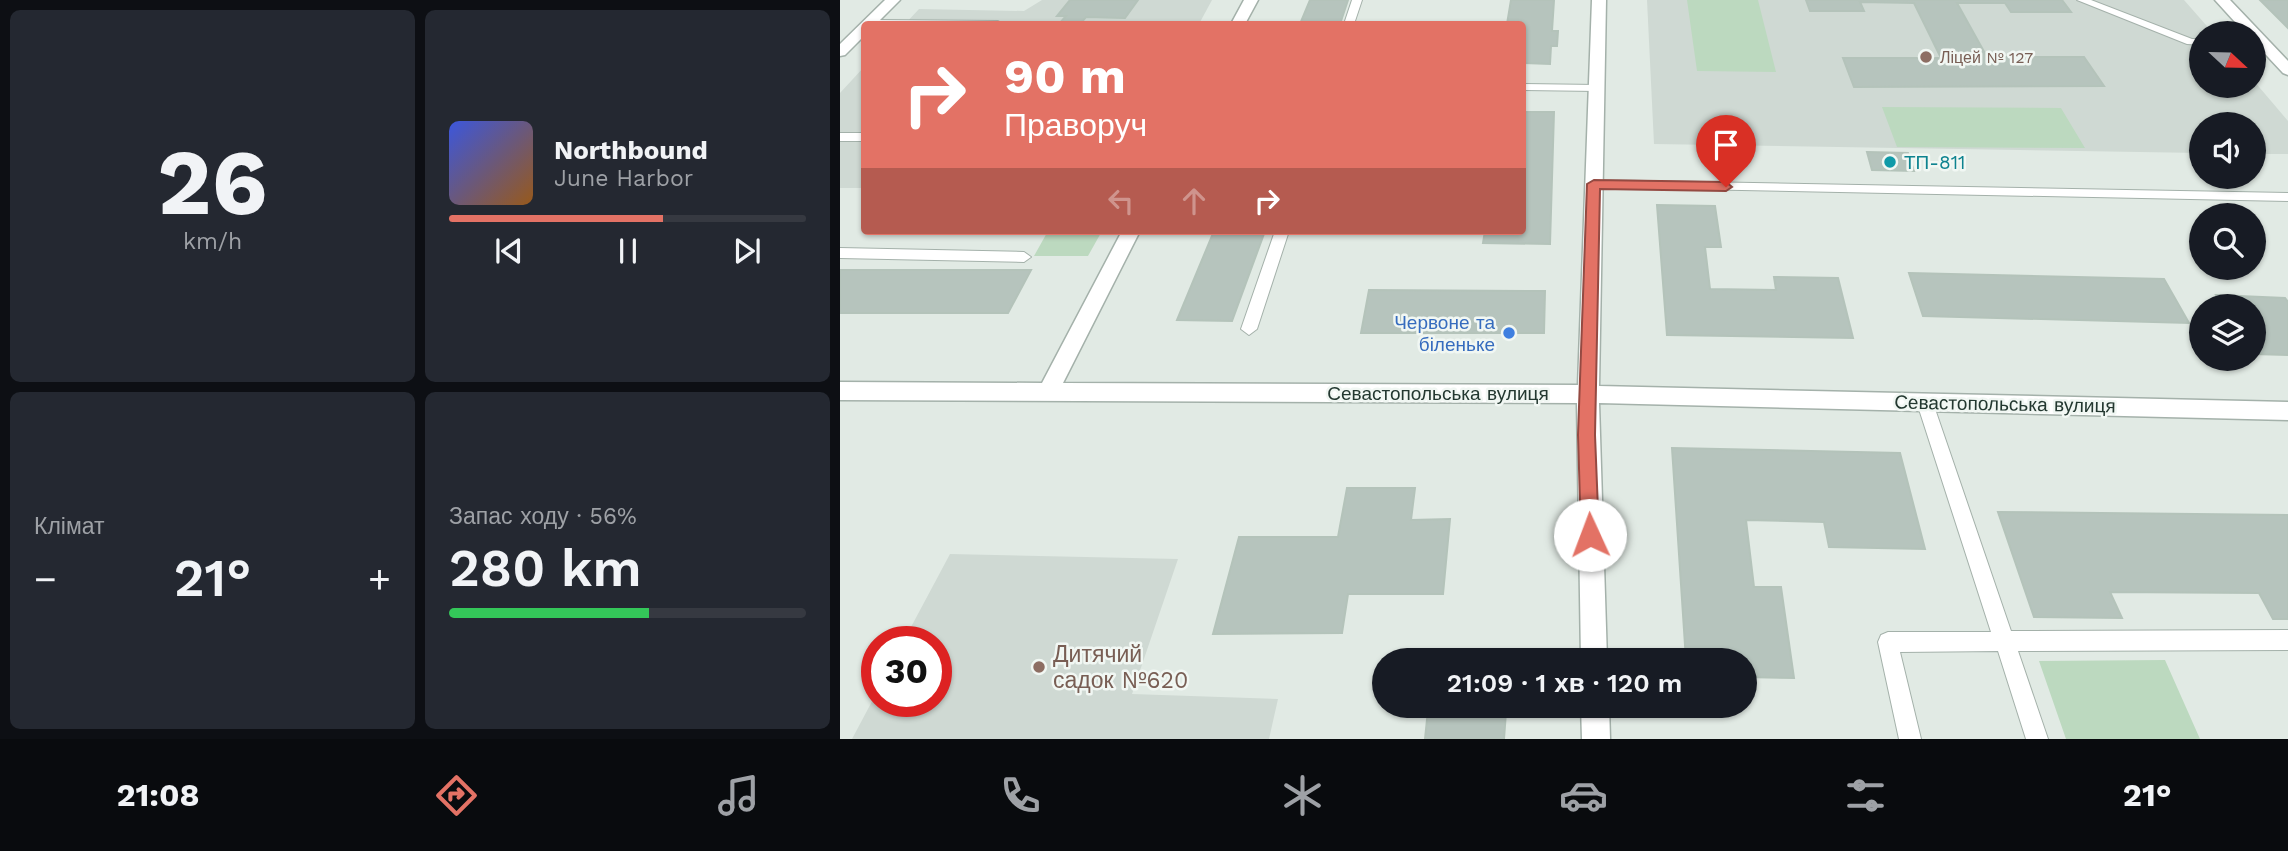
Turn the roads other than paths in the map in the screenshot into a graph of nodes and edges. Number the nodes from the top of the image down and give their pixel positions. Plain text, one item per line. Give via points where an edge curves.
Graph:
1 (893, 0) edge
2 (1251, 0) edge
3 (1357, 0) edge
4 (1599, 0) edge
5 (2082, 0) edge
6 (2222, 0) edge
7 (871, 21) edge
8 (1240, 21) edge
9 (1350, 21) edge
10 (2241, 21) edge
11 (861, 31) edge
12 (2189, 41) edge
13 (2266, 47) edge
14 (840, 52) edge
15 (2286, 66) edge
16 (1526, 87) edge
17 (1597, 88) junction
18 (840, 137) edge
19 (861, 137) edge
20 (1594, 184) junction
21 (2288, 197) edge
22 (1129, 235) edge
23 (1281, 235) edge
24 (840, 253) edge
25 (1024, 257) dead end
26 (1250, 329) dead end
27 (840, 391) edge
28 (1047, 393) junction
29 (1588, 394) junction
30 (1925, 402) junction
31 (2286, 415) edge
32 (2288, 640) edge
33 (2006, 642) junction
34 (1594, 648) edge
35 (1595, 718) edge
36 (1596, 739) edge
37 (1910, 739) edge
38 (2037, 739) edge

1 - 7 street
2 - 8 street
3 - 9 lane
4 - 17 street
5 - 12 lane
6 - 10 street
11 - 14 street
13 - 15 street
16 - 17 lane
17 - 20 street
18 - 19 lane
20 - 21 lane
20 - 29 street
22 - 28 street
23 - 26 lane
24 - 25 lane
27 - 28 street, Севастопольська вулиця
28 - 29 street, Севастопольська вулиця
29 - 30 street, Севастопольська вулиця
29 - 34 street
30 - 31 street, Севастопольська вулиця
30 - 33 lane
32 - 33 lane
33 - 37 lane via 1888,642
33 - 38 lane
35 - 36 street

